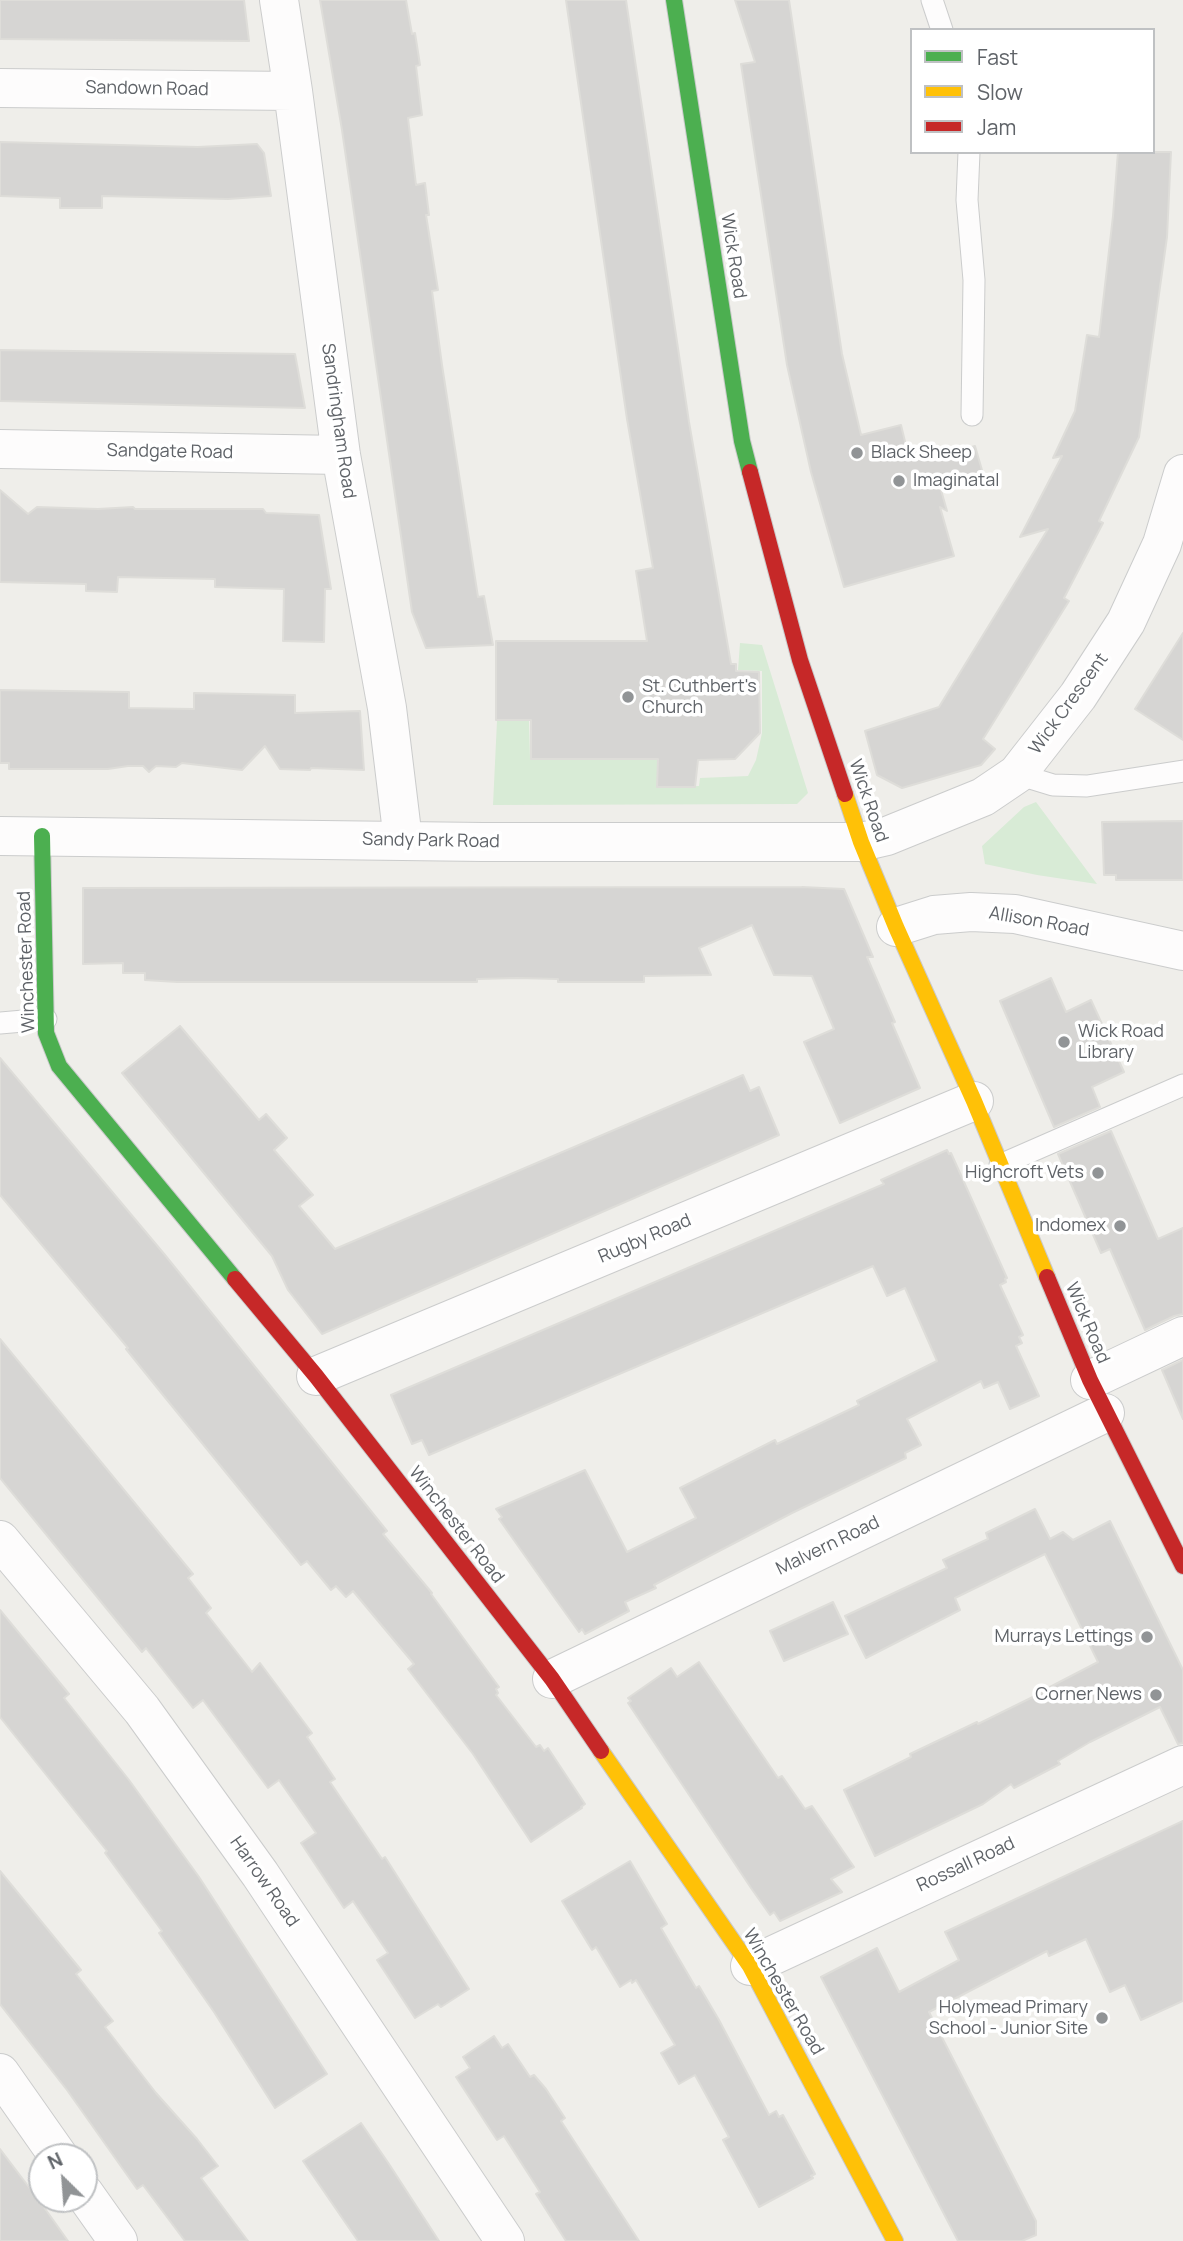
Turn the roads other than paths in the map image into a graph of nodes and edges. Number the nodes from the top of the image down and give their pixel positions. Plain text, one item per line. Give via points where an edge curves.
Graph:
1 (279, 0) edge
2 (674, 0) edge
3 (932, 0) edge
4 (941, 28) edge
5 (0, 88) edge
6 (293, 91) junction
7 (969, 154) edge
8 (972, 415) dead end
9 (0, 449) edge
10 (341, 455) junction
11 (1183, 474) edge
12 (1183, 771) edge
13 (1017, 774) junction
14 (0, 836) edge
15 (42, 836) junction
16 (403, 841) junction
17 (861, 842) junction
18 (896, 928) junction
19 (1183, 951) edge
20 (46, 1019) junction
21 (0, 1023) edge
22 (1183, 1085) edge
23 (974, 1101) junction
24 (1000, 1165) junction
25 (1183, 1336) edge
26 (316, 1376) junction
27 (1097, 1396) junction
28 (0, 1541) edge
29 (1183, 1566) edge
30 (551, 1679) junction
31 (1183, 1765) edge
32 (750, 1966) junction
33 (0, 2073) edge
34 (49, 2143) edge
35 (98, 2213) edge
36 (118, 2241) edge
37 (505, 2241) edge
38 (895, 2241) edge

1 - 6 street, Sandringham Road
2 - 17 street, Wick Road via 743,441 800,660
3 - 4 lane
5 - 6 street, Sandown Road
6 - 10 street, Sandringham Road
7 - 8 lane via 967,200 974,280
9 - 10 street, Sandgate Road
10 - 16 street, Sandringham Road via 387,708
11 - 13 street, Wick Crescent via 1162,544 1126,622 1078,696
12 - 13 lane via 1087,786 1053,785
13 - 17 street, Wick Crescent via 983,797
14 - 15 street, Sandy Park Road
15 - 16 street, Sandy Park Road
15 - 20 street, Winchester Road
16 - 17 street, Sandy Park Road
17 - 18 street, Wick Road
18 - 19 street, Allison Road via 934,915 1015,914
18 - 23 street, Wick Road
20 - 21 lane
20 - 26 street, Winchester Road via 46,1033 59,1066
22 - 24 lane
23 - 24 street, Wick Road
23 - 26 street, Rugby Road
24 - 27 street, Wick Road
25 - 27 street, Malvern Road
26 - 30 street, Winchester Road
27 - 29 street, Wick Road
27 - 30 street, Malvern Road
28 - 37 street, Harrow Road via 142,1710 252,1863
30 - 32 street, Winchester Road
31 - 32 street, Rossall Road
32 - 38 street, Winchester Road
33 - 34 street
35 - 36 street

